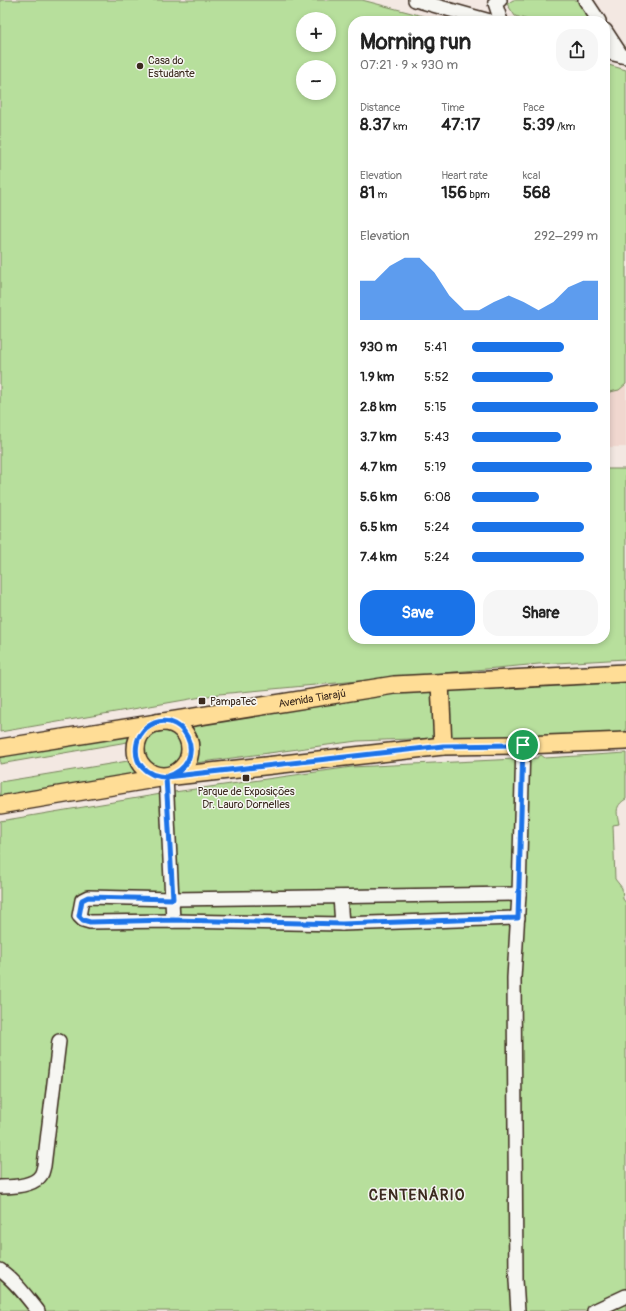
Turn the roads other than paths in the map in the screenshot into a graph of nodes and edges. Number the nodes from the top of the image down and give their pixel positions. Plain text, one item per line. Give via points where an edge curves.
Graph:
1 (415, 0) edge
2 (585, 0) edge
3 (493, 1) edge
4 (472, 16) edge
5 (499, 16) edge
6 (596, 16) edge
7 (610, 37) edge
8 (610, 53) edge
9 (624, 57) edge
10 (626, 672) edge
11 (440, 683) junction
12 (160, 721) junction
13 (626, 741) edge
14 (523, 745) junction
15 (443, 746) junction
16 (0, 748) edge
17 (166, 777) junction
18 (0, 805) edge
19 (519, 894) junction
20 (340, 897) junction
21 (173, 899) junction
22 (518, 918) junction
23 (173, 920) junction
24 (342, 924) junction
25 (59, 1041) dead end
26 (0, 1187) edge
27 (0, 1270) edge
28 (626, 1296) edge
29 (38, 1311) edge
30 (518, 1311) edge
31 (594, 1311) edge

1 - 4 street
2 - 6 street
3 - 5 street
7 - 9 street
8 - 9 street
10 - 11 main road, Avenida Tiarajú
11 - 12 main road, Avenida Tiarajú via 394,686
11 - 15 main road
12 - 16 main road, Avenida Tiarajú
12 - 17 main road via 150,724 142,731 135,751 145,770
12 - 17 main road via 181,728 191,746 187,763 182,770
13 - 14 main road
14 - 15 main road
14 - 19 street
15 - 17 main road
17 - 18 main road
17 - 21 street
19 - 20 street
19 - 22 street
20 - 21 street
20 - 24 street
21 - 23 street
21 - 23 street via 88,897 82,900 79,916 90,922
22 - 24 street
22 - 30 street via 514,978
23 - 24 street
25 - 26 street via 41,1175 34,1182
27 - 29 street
28 - 31 street

